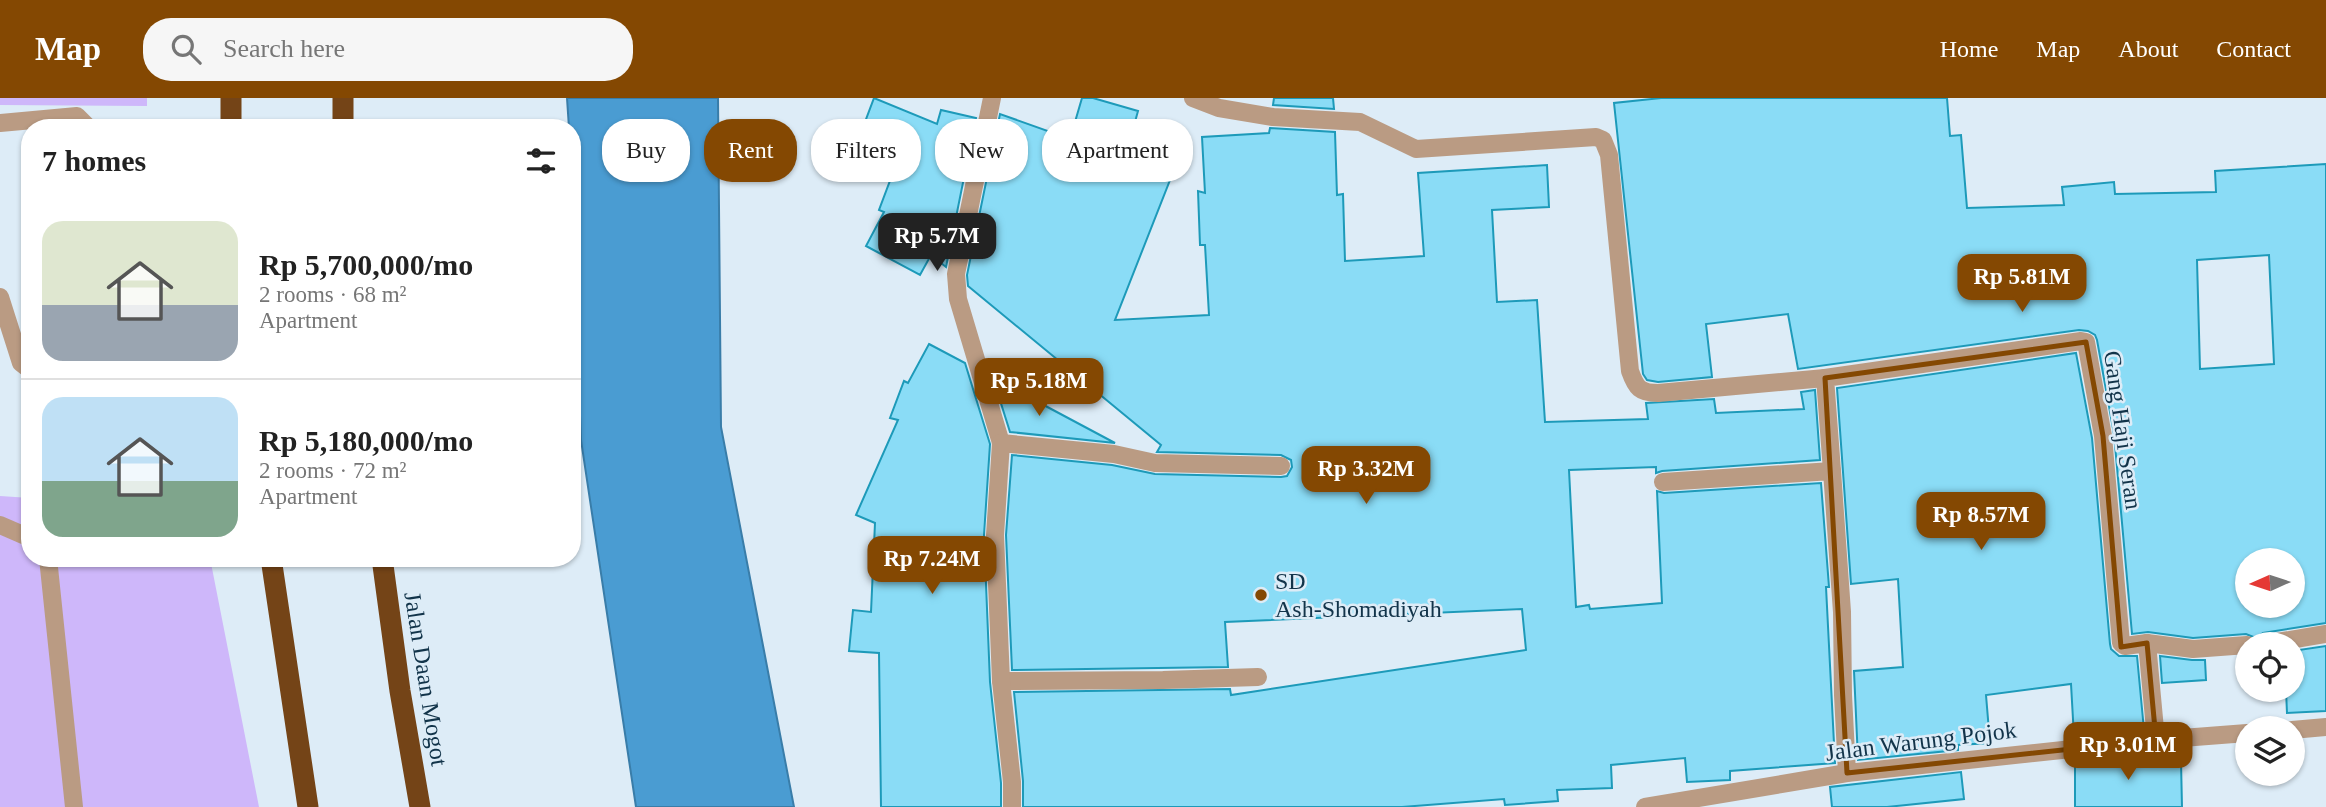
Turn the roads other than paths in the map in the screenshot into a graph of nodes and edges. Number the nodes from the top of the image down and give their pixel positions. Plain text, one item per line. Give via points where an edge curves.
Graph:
1 (231, 98) edge
2 (343, 98) edge
3 (992, 98) edge
4 (1193, 98) edge
5 (44, 119) edge
6 (80, 119) edge
7 (231, 119) edge
8 (343, 119) edge
9 (21, 121) edge
10 (0, 123) edge
11 (0, 297) edge
12 (21, 360) edge
13 (1825, 378) junction
14 (1001, 443) junction
15 (1281, 466) dead end
16 (1832, 471) junction
17 (1663, 482) dead end
18 (0, 525) edge
19 (21, 534) edge
20 (49, 567) edge
21 (272, 567) edge
22 (383, 567) edge
23 (2326, 634) edge
24 (2305, 637) edge
25 (2147, 643) junction
26 (2235, 646) edge
27 (1258, 677) dead end
28 (1001, 681) junction
29 (2326, 727) edge
30 (2305, 729) edge
31 (2235, 734) edge
32 (2156, 740) junction
33 (1847, 773) junction
34 (74, 807) edge
35 (308, 807) edge
36 (420, 807) edge
37 (1012, 807) edge
38 (1644, 807) edge

1 - 7 highway
2 - 8 highway
3 - 14 street via 957,274 958,299
4 - 13 street via 1219,108 1273,117 1360,122 1416,149 1603,140 1609,155 1630,371 1640,391
5 - 6 street
9 - 10 street
11 - 12 street
13 - 16 street
13 - 25 street, Gang Haji Seran via 2087,342 2103,436 2121,643
14 - 15 street via 1114,454 1155,463
14 - 28 street via 995,535
16 - 17 street
16 - 33 street
18 - 19 street
20 - 34 street
21 - 35 highway
22 - 36 highway, Jalan Daan Mogot
23 - 24 street
25 - 26 street, Gang Haji Seran via 2193,649
25 - 32 street
27 - 28 street
28 - 37 street
29 - 30 street
31 - 32 street, Jalan Warung Pojok
32 - 33 street, Jalan Warung Pojok
33 - 38 street, Jalan Warung Pojok

